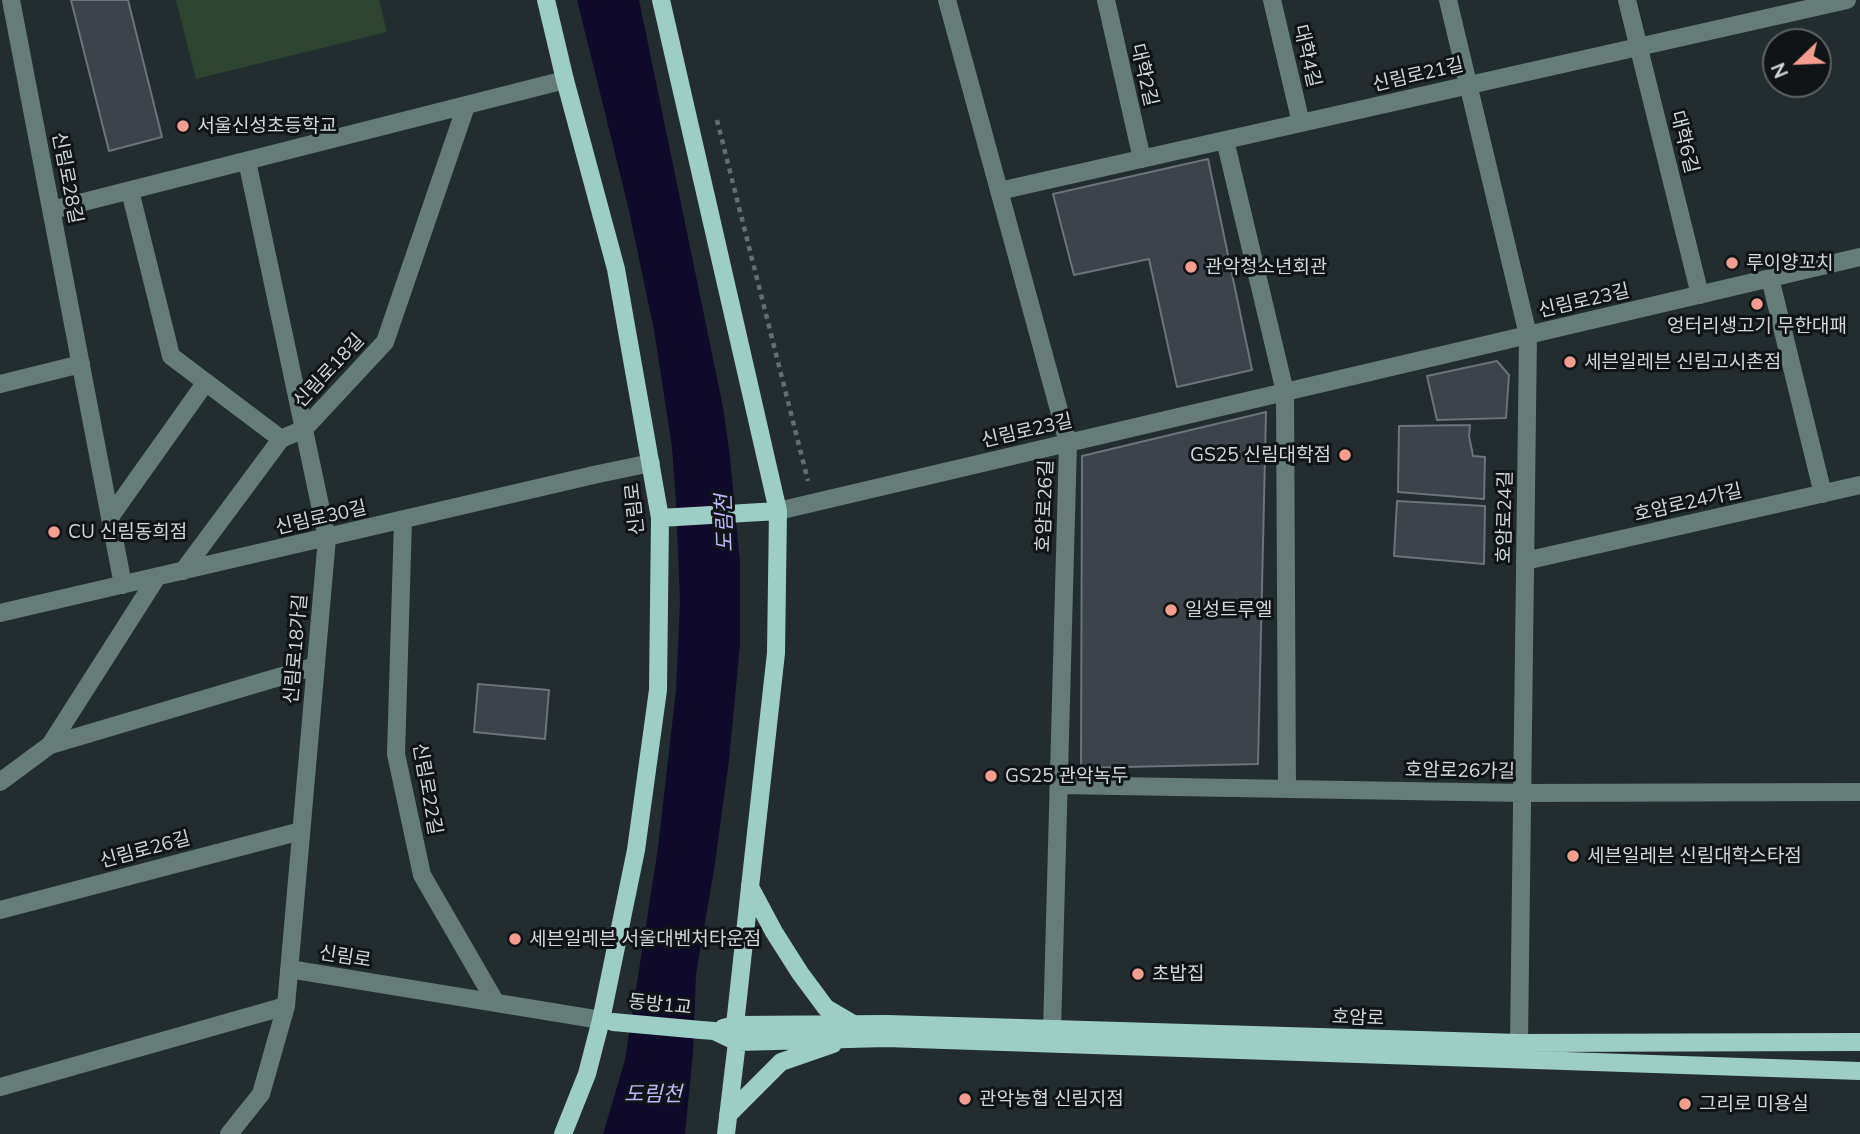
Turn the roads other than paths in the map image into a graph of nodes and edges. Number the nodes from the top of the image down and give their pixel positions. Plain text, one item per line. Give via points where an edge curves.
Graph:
1 (11, 0) edge
2 (546, 0) edge
3 (661, 0) edge
4 (947, 0) edge
5 (1106, 0) edge
6 (1272, 0) edge
7 (1448, 0) edge
8 (1627, 0) edge
9 (1847, 0) edge
10 (1639, 47) junction
11 (565, 80) junction
12 (1468, 85) junction
13 (466, 106) junction
14 (1301, 123) junction
15 (1225, 140) junction
16 (1142, 159) junction
17 (247, 161) junction
18 (130, 191) junction
19 (999, 191) junction
20 (52, 210) junction
21 (1860, 257) edge
22 (1770, 278) junction
23 (1700, 295) junction
24 (1528, 335) junction
25 (81, 364) junction
26 (206, 382) junction
27 (0, 384) edge
28 (1285, 392) junction
29 (304, 429) junction
30 (281, 439) junction
31 (1068, 443) junction
32 (651, 463) junction
33 (1860, 485) edge
34 (1823, 494) junction
35 (778, 511) junction
36 (110, 517) junction
37 (666, 517) junction
38 (403, 520) junction
39 (327, 538) junction
40 (1525, 561) junction
41 (183, 571) junction
42 (157, 577) junction
43 (123, 585) junction
44 (0, 613) edge
45 (316, 666) junction
46 (50, 745) junction
47 (0, 782) edge
48 (1059, 785) junction
49 (1287, 789) junction
50 (1860, 792) edge
51 (1522, 793) junction
52 (301, 831) junction
53 (750, 887) junction
54 (0, 910) edge
55 (289, 969) junction
56 (496, 1003) junction
57 (286, 1006) junction
58 (607, 1021) junction
59 (1052, 1030) junction
60 (854, 1031) junction
61 (736, 1033) junction
62 (1860, 1042) edge
63 (1520, 1043) junction
64 (1860, 1071) edge
65 (0, 1087) edge
66 (728, 1115) junction
67 (229, 1134) edge
68 (563, 1134) edge
69 (726, 1134) edge

1 - 20 street, 신림로28길
2 - 11 main road, 신림로
3 - 35 main road
4 - 19 street, 호암로26길
5 - 16 street, 대학2길
6 - 14 street, 대학4길
7 - 12 street, 호암로24길
8 - 10 street, 대학6길
9 - 10 street, 신림로21길
10 - 12 street, 신림로21길
10 - 23 street, 대학6길
11 - 13 street
11 - 32 main road, 신림로 via 616,269
12 - 14 street, 신림로21길
12 - 24 street, 호암로24길
13 - 17 street
13 - 29 street, 신림로18길 via 385,342
14 - 15 street, 신림로21길
15 - 16 street, 신림로21길
15 - 28 street
16 - 19 street, 신림로21길
17 - 18 street
17 - 29 street, 신림로18가길
18 - 20 street
18 - 26 street via 171,356
19 - 31 street, 호암로26길
20 - 25 street, 신림로28길
21 - 22 street, 신림로23길
22 - 23 street, 신림로23길
22 - 34 street
23 - 24 street, 신림로23길
24 - 28 street, 신림로23길
24 - 40 street, 호암로24길
25 - 27 street
25 - 36 street, 신림로28길
26 - 30 street
26 - 36 street
28 - 31 street, 신림로23길
28 - 49 street
29 - 30 street, 신림로18길
29 - 39 street, 신림로18가길
30 - 41 street
31 - 35 street, 신림로23길
31 - 48 street, 호암로26길
32 - 37 main road, 신림로
32 - 38 street, 신림로30길
33 - 34 street, 호암로24가길
34 - 40 street, 호암로24가길
35 - 37 main road
35 - 53 main road via 776,653
36 - 43 street, 신림로28길
37 - 58 main road, 신림로 via 658,690
38 - 39 street, 신림로30길
38 - 56 street, 신림로22길 via 396,754 422,875
39 - 41 street, 신림로30길
39 - 45 street, 신림로18가길
40 - 51 street, 호암로24길
41 - 42 street, 신림로30길
42 - 43 street, 신림로30길
42 - 46 street
43 - 44 street, 신림로30길
45 - 46 street
45 - 52 street, 신림로18가길
46 - 47 street
48 - 49 street, 호암로26가길
48 - 59 street, 호암로26길
49 - 51 street, 호암로26가길
50 - 51 street, 호암로26가길
51 - 63 street, 호암로24길
52 - 54 street, 신림로26길
52 - 55 street, 신림로18가길
53 - 60 main road via 787,952 827,1008
53 - 61 main road, bridge
55 - 56 street, 신림로
55 - 57 street, 신림로18가길
56 - 58 street, 신림로
57 - 65 street
57 - 67 street, 신림로18가길 via 261,1094
58 - 61 main road, 동방1교, bridge
58 - 68 main road, 신림로
59 - 60 main road, 호암로 via 887,1024
59 - 63 main road, 호암로
60 - 61 main road
60 - 64 main road
60 - 66 main road via 781,1062
61 - 66 main road
62 - 63 main road, 호암로
66 - 69 main road

